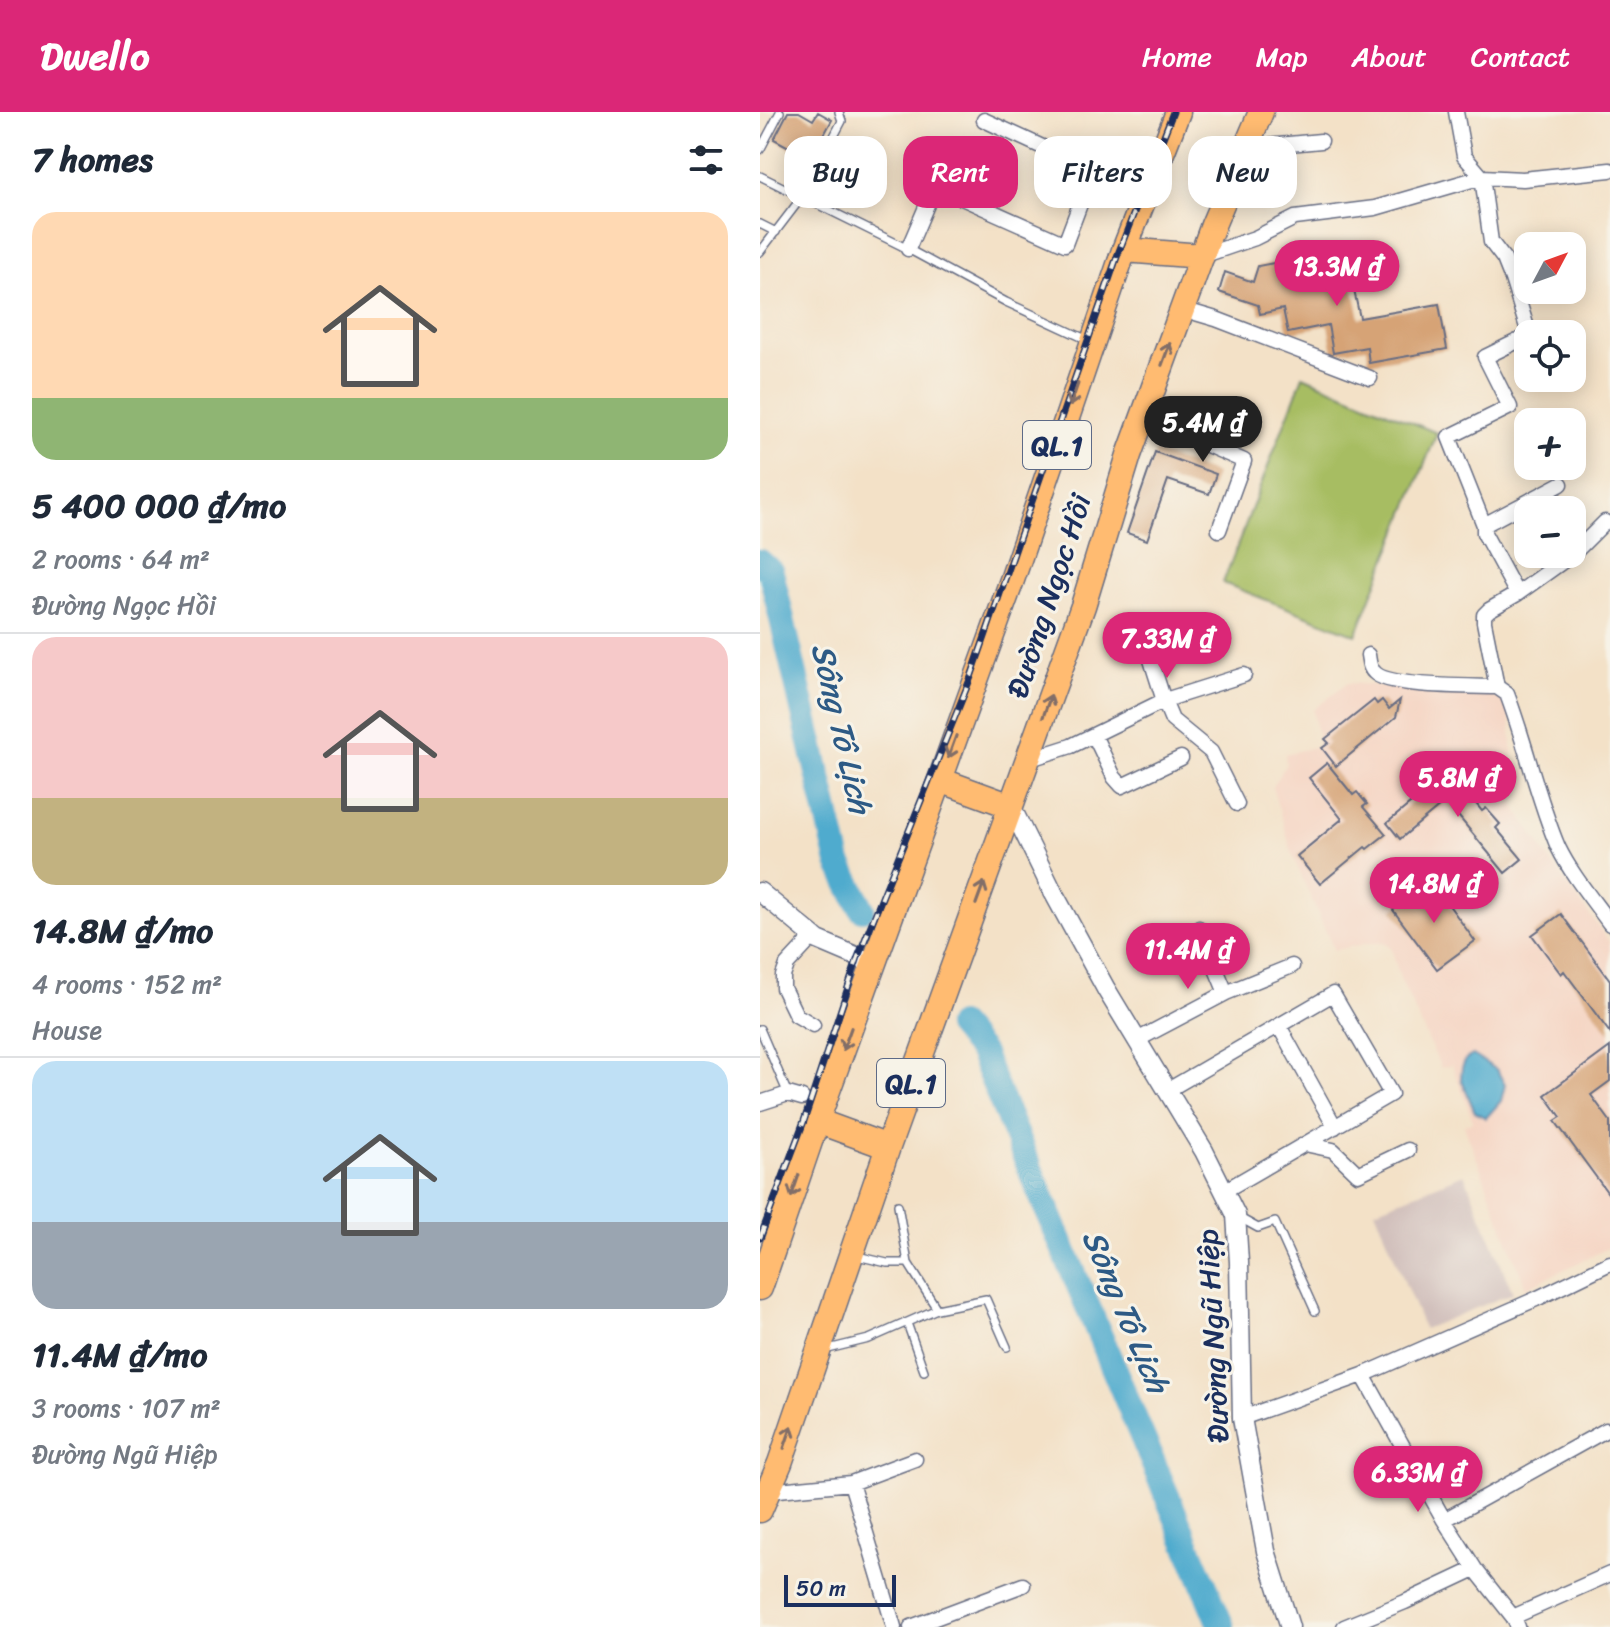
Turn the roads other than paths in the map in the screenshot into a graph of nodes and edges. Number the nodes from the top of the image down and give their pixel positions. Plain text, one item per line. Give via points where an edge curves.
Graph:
1 (780, 112) edge
2 (839, 112) edge
3 (1178, 112) edge
4 (1261, 112) edge
5 (1456, 112) edge
6 (984, 120) dead end
7 (834, 136) edge
8 (1251, 136) edge
9 (1321, 141) dead end
10 (1297, 143) edge
11 (760, 150) edge
12 (1610, 170) edge
13 (760, 176) edge
14 (1482, 177) junction
15 (784, 188) edge
16 (794, 208) edge
17 (824, 208) edge
18 (1222, 208) edge
19 (760, 224) edge
20 (776, 232) junction
21 (908, 249) junction
22 (1124, 250) junction
23 (760, 252) edge
24 (1202, 256) junction
25 (1182, 309) junction
26 (1524, 320) edge
27 (1092, 342) junction
28 (1514, 342) edge
29 (1370, 378) dead end
30 (1143, 417) junction
31 (1561, 484) dead end
32 (1605, 522) dead end
33 (1484, 525) junction
34 (1219, 530) dead end
35 (1517, 594) junction
36 (1185, 635) dead end
37 (1368, 655) dead end
38 (1244, 675) dead end
39 (1497, 687) junction
40 (1164, 701) junction
41 (1094, 735) junction
42 (1181, 758) dead end
43 (1027, 760) junction
44 (940, 780) junction
45 (1237, 804) dead end
46 (1011, 806) junction
47 (760, 892) edge
48 (1610, 924) edge
49 (1199, 928) dead end
50 (813, 937) junction
51 (873, 965) junction
52 (1292, 966) dead end
53 (1226, 993) junction
54 (813, 1025) dead end
55 (1279, 1026) junction
56 (760, 1029) edge
57 (1137, 1040) junction
58 (1168, 1090) junction
59 (795, 1096) joint
60 (760, 1103) edge
61 (817, 1121) junction
62 (1335, 1127) junction
63 (1305, 1144) junction
64 (888, 1147) junction
65 (1408, 1150) dead end
66 (1224, 1191) junction
67 (898, 1205) dead end
68 (1236, 1215) junction
69 (851, 1254) junction
70 (908, 1263) junction
71 (1610, 1263) edge
72 (760, 1288) edge
73 (937, 1309) junction
74 (1315, 1311) dead end
75 (907, 1323) junction
76 (1007, 1347) dead end
77 (818, 1352) junction
78 (924, 1371) dead end
79 (1363, 1375) junction
80 (1242, 1418) junction
81 (1606, 1430) dead end
82 (915, 1459) dead end
83 (851, 1483) junction
84 (764, 1501) edge
85 (1444, 1520) junction
86 (1475, 1569) junction
87 (1610, 1574) edge
88 (1023, 1585) dead end
89 (1516, 1622) edge
90 (894, 1627) edge
91 (911, 1627) edge
92 (1290, 1627) edge
93 (1344, 1627) edge

1 - 11 lane
2 - 7 lane via 842,121
3 - 22 highway, Đường Ngọc Hồi / QL.1
4 - 8 highway, Đường Ngọc Hồi / QL.1
5 - 14 street via 1464,156
6 - 21 street via 1088,168 1091,175 1065,244 935,186
9 - 10 street
12 - 14 street via 1523,179
13 - 15 lane
14 - 24 street via 1375,208 1295,218
14 - 26 street via 1491,242 1504,259
16 - 20 lane
17 - 21 lane
18 - 24 highway, Đường Ngọc Hồi / QL.1
19 - 20 lane
20 - 23 lane
21 - 27 lane
22 - 24 highway
22 - 27 highway, Đường Ngọc Hồi / QL.1
24 - 25 highway, Đường Ngọc Hồi / QL.1
25 - 29 street
30 -> 25 highway, Đường Ngọc Hồi / QL.1
27 -> 44 highway, Đường Ngọc Hồi / QL.1
28 - 33 street via 1485,357 1510,407 1449,437
30 - 34 street via 1244,461
43 -> 30 highway, Đường Ngọc Hồi / QL.1
31 - 33 street
32 - 35 street via 1573,554
33 - 35 street
35 - 39 street via 1484,615
36 - 40 street via 1146,644
37 - 39 street via 1374,673 1383,678
38 - 40 street
39 - 48 street via 1507,694 1559,849
40 - 41 street
40 - 45 street via 1172,720 1211,752
41 - 42 street via 1122,786
41 - 43 street
43 - 46 highway, Đường Ngọc Hồi / QL.1
44 - 46 highway
44 - 51 highway, Đường Ngọc Hồi / QL.1
46 - 57 street, Đường Ngũ Hiệp
64 -> 46 highway, Đường Ngọc Hồi / QL.1
47 - 50 street
49 - 53 street
50 - 51 street
50 - 54 street via 783,976 796,1015
51 -> 61 highway, QL.1
52 - 53 street
53 - 57 street
55 - 58 street
55 - 62 street
55 - 62 street via 1333,994 1391,1094
56 - 59 lane
57 - 58 street, Đường Ngũ Hiệp
58 - 66 street, Đường Ngũ Hiệp
59 - 60 street
61 - 64 highway
61 -> 72 highway, QL.1
62 - 63 street
63 - 65 street via 1333,1150 1358,1174
63 - 66 street
64 - 69 highway, QL.1
66 - 68 street, Đường Ngũ Hiệp
67 - 70 lane
68 - 74 lane via 1258,1228 1275,1222
68 - 80 street, Đường Ngũ Hiệp
69 - 70 lane
69 - 77 highway, QL.1
70 - 73 lane
71 - 79 street
73 - 75 lane
73 - 76 lane via 986,1299
75 - 77 lane
75 - 78 lane
84 -> 77 highway, QL.1
79 - 80 street
79 - 85 street
80 - 92 street, Đường Ngũ Hiệp via 1266,1551
81 - 85 street
82 - 83 street
83 - 84 street
83 - 90 street
85 - 86 street
86 - 89 street
86 - 93 street
87 - 89 street
88 - 91 street

